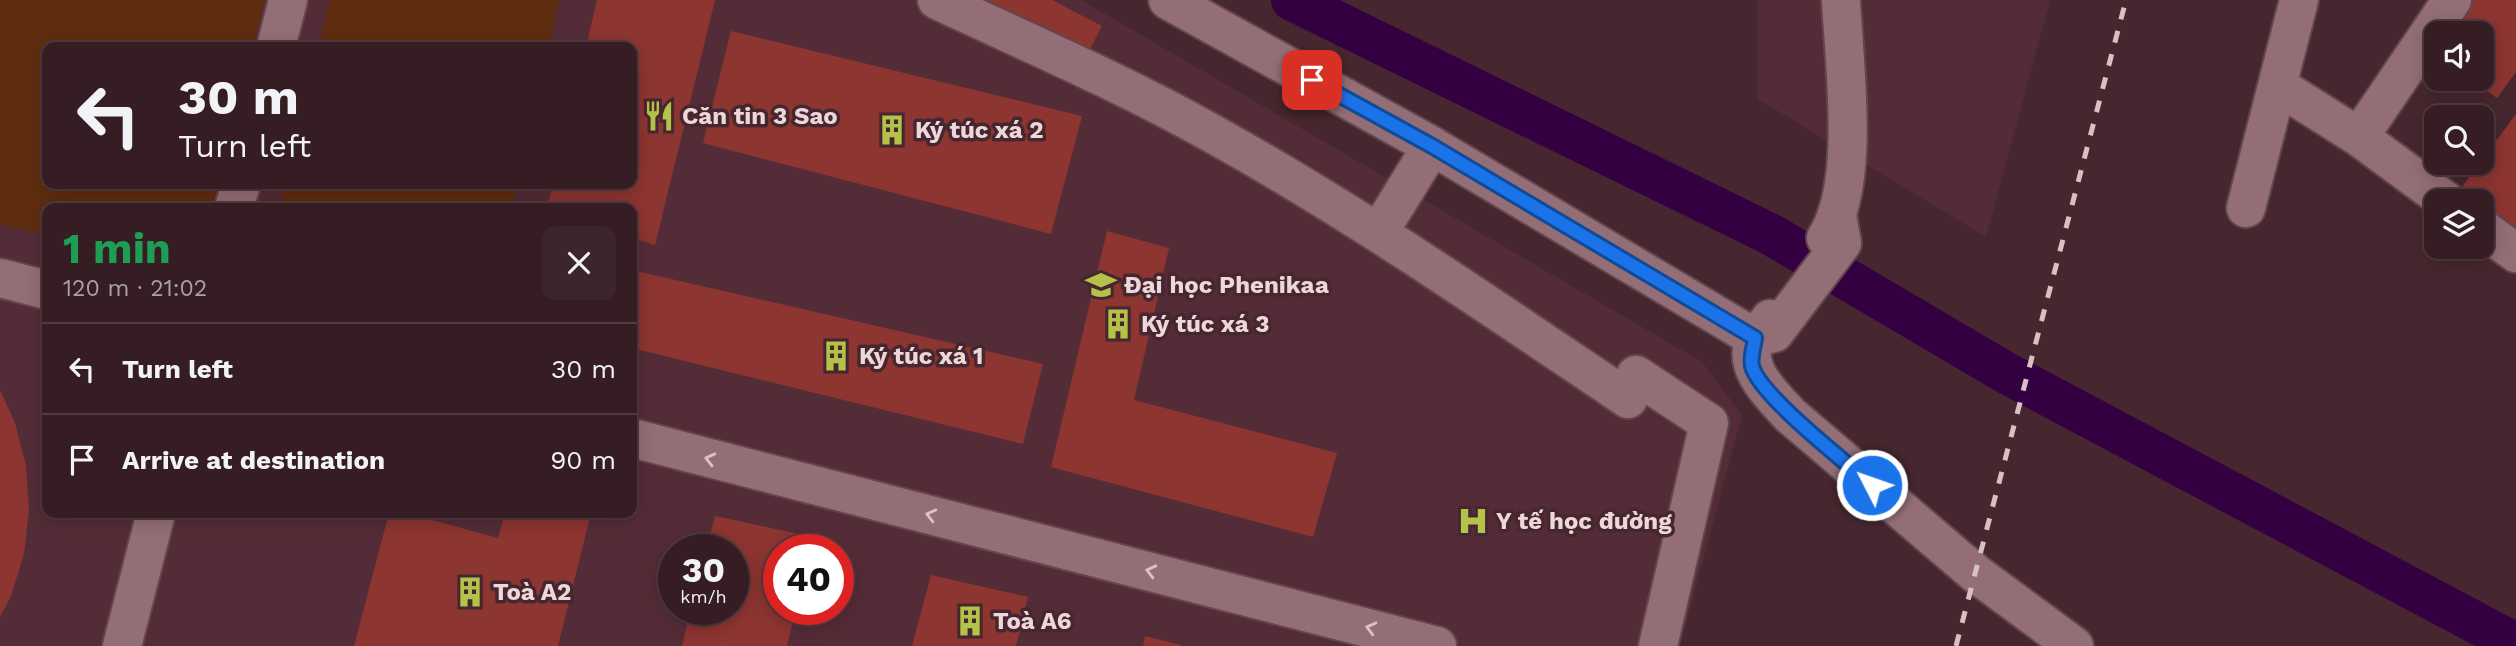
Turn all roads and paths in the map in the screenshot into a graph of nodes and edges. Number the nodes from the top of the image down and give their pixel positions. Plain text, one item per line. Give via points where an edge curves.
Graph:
1 (288, 0) edge
2 (937, 0) edge
3 (1168, 0) edge
4 (1841, 0) edge
5 (2300, 0) edge
6 (2452, 0) edge
7 (277, 42) edge
8 (2278, 86) junction
9 (2359, 137) junction
10 (1432, 146) junction
11 (2430, 189) edge
12 (2246, 208) dead end
13 (1379, 232) junction
14 (2494, 237) edge
15 (2516, 253) edge
16 (0, 278) edge
17 (42, 289) edge
18 (1769, 326) junction
19 (637, 439) edge
20 (155, 518) edge
21 (122, 646) edge
22 (1437, 646) edge
23 (1658, 646) edge
24 (2074, 646) edge

1 - 7 street
2 - 13 street via 1128,89
3 - 10 street
4 - 18 street via 1848,159 1836,231
5 - 8 street
6 - 9 street
8 - 9 street
8 - 12 street
9 - 11 street
10 - 13 street
10 - 18 street
13 - 23 street via 1628,399 1636,375 1709,423
14 - 15 street
16 - 17 street
18 - 24 street via 1752,366 1790,415 1975,573
22 -> 19 street
20 - 21 street

